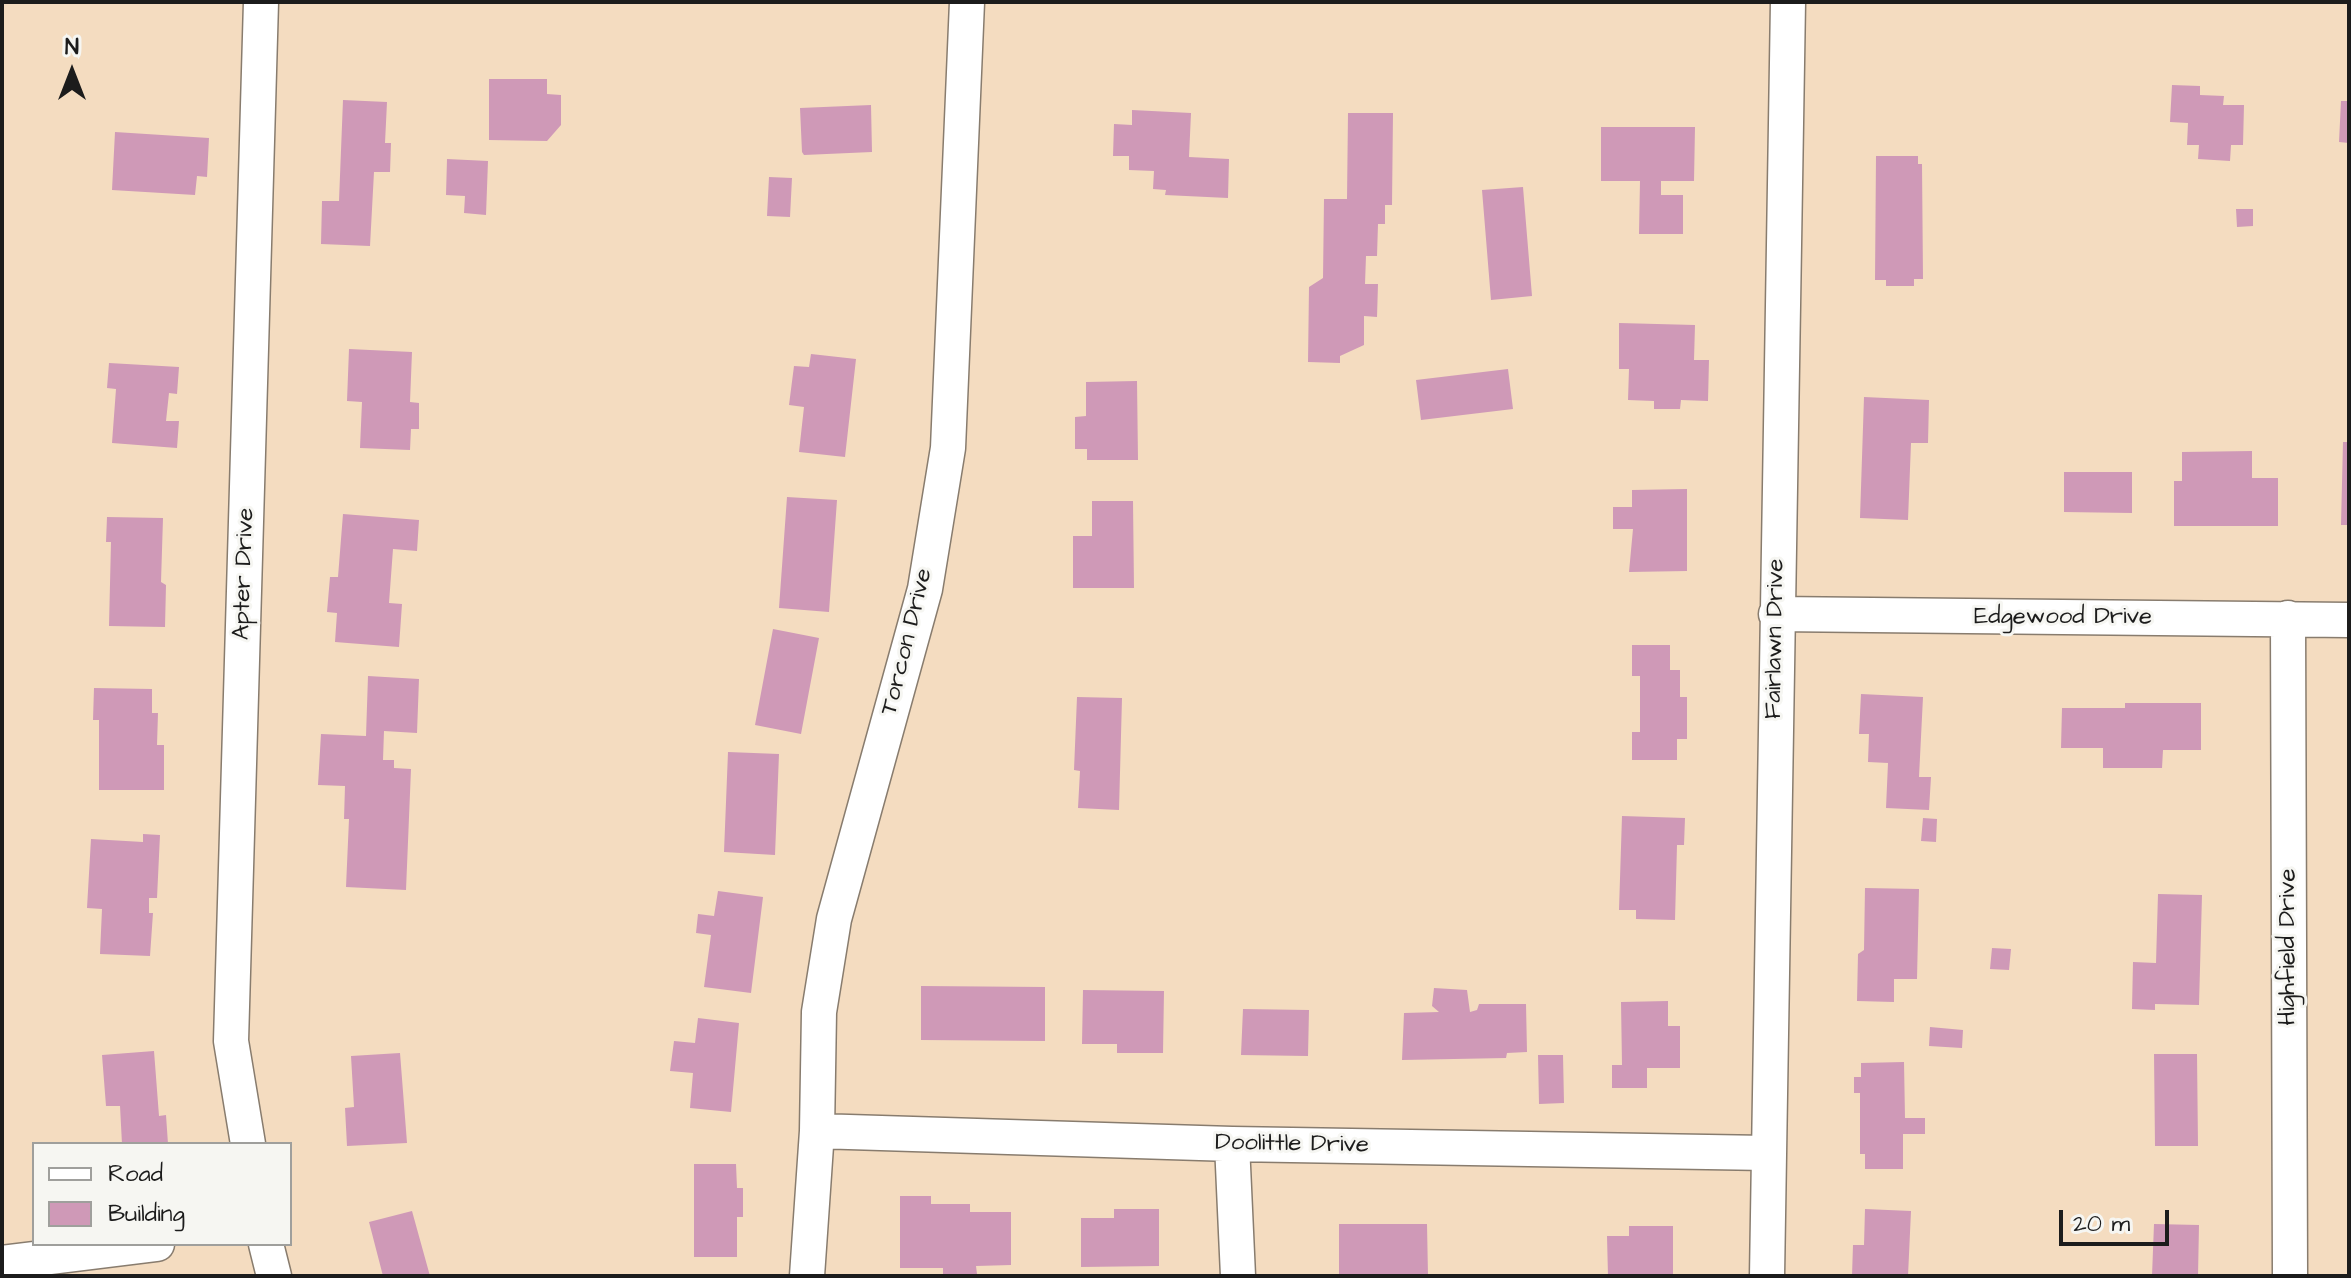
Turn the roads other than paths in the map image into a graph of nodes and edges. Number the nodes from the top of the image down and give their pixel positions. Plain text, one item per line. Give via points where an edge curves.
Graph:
1 (261, 2) edge
2 (967, 2) edge
3 (1788, 2) edge
4 (1776, 614) junction
5 (2288, 618) junction
6 (2349, 620) edge
7 (817, 1131) junction
8 (248, 1142) edge
9 (1232, 1144) junction
10 (1767, 1153) junction
11 (141, 1246) edge
12 (266, 1246) edge
13 (2, 1263) edge
14 (274, 1276) edge
15 (807, 1276) edge
16 (1238, 1276) edge
17 (1767, 1276) edge
18 (2290, 1276) edge

1 - 8 street, Apter Drive via 231,1041
2 - 7 street, Torcon Drive via 948,448 925,589 834,919 819,1012
3 - 4 street, Fairlawn Drive
4 - 5 street, Edgewood Drive
4 - 10 street, Fairlawn Drive
5 - 6 street, Edgewood Drive
5 - 18 street, Highfield Drive
7 - 9 street, Doolittle Drive
7 - 15 street, Torcon Drive
9 - 10 street, Doolittle Drive
9 - 16 street
10 - 17 street, Fairlawn Drive
11 - 13 street
12 - 14 street

